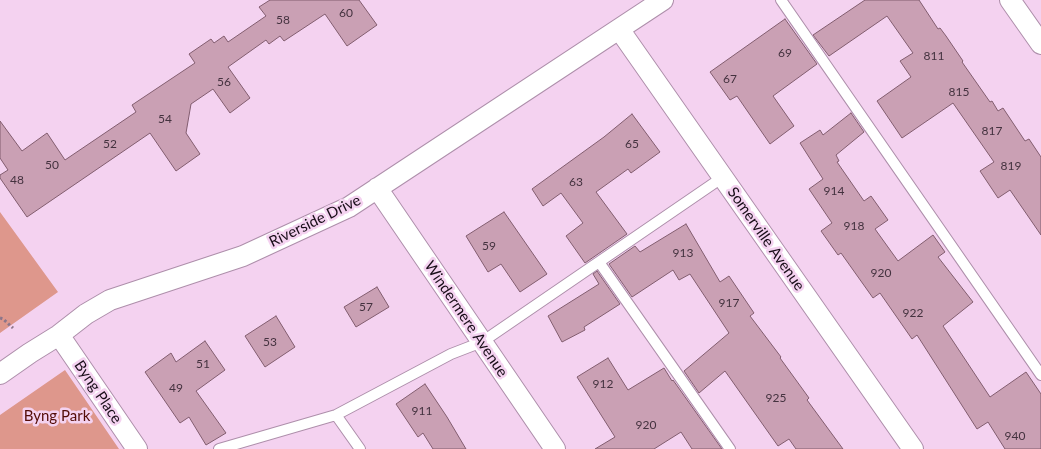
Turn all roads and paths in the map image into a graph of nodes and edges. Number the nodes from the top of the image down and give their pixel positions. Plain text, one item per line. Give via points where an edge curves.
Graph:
1 (663, 0) edge
2 (781, 0) edge
3 (1010, 0) edge
4 (619, 30) junction
5 (1041, 44) edge
6 (723, 177) junction
7 (377, 188) junction
8 (599, 262) junction
9 (0, 318) edge
10 (13, 328) dead end
11 (59, 335) junction
12 (482, 342) junction
13 (0, 374) edge
14 (1041, 375) edge
15 (336, 415) junction
16 (137, 449) edge
17 (219, 449) edge
18 (360, 449) edge
19 (555, 449) edge
20 (730, 449) edge
21 (913, 449) edge

1 - 4 street, Riverside Drive
2 - 14 lane
3 - 5 street
4 - 6 street, Somerville Avenue
4 - 7 street, Riverside Drive
6 - 8 lane
6 - 21 street, Somerville Avenue
7 - 11 street, Riverside Drive via 349,207 243,256 110,300
7 - 12 street, Windermere Avenue
8 - 12 lane
8 - 20 lane
9 - 10 path
11 - 13 street, Riverside Drive
11 - 16 street, Byng Place
12 - 15 lane via 451,354
12 - 19 street, Windermere Avenue
15 - 17 lane
15 - 18 lane

